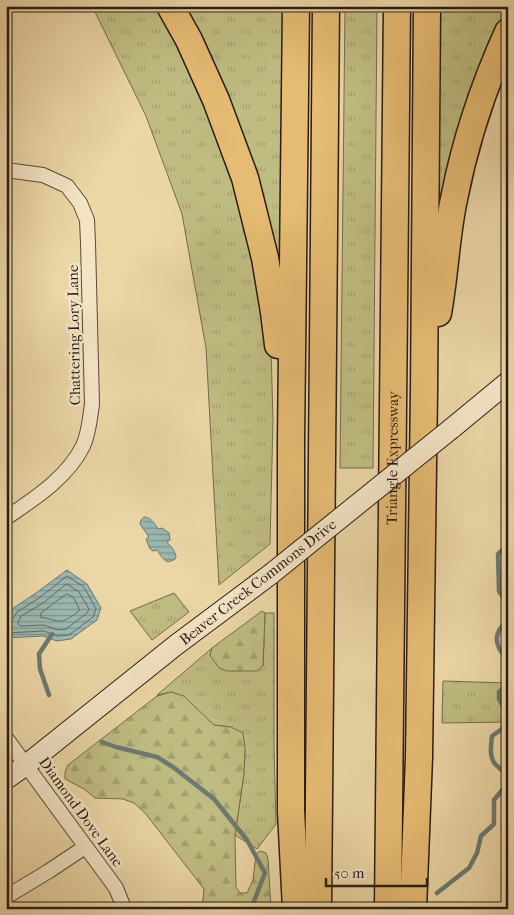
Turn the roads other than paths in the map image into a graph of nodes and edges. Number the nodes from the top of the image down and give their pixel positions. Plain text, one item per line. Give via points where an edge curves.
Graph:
1 (170, 6) edge
2 (296, 6) edge
3 (326, 6) edge
4 (397, 6) edge
5 (427, 6) edge
6 (508, 32) edge
7 (6, 170) edge
8 (508, 382) edge
9 (424, 392) junction
10 (290, 440) junction
11 (6, 518) edge
12 (6, 738) edge
13 (26, 765) junction
14 (6, 780) edge
15 (85, 847) junction
16 (6, 897) edge
17 (123, 909) edge
18 (296, 909) edge
19 (318, 909) edge
20 (388, 909) edge
21 (413, 909) edge

1 - 10 highway via 216,100 245,178 265,258
2 - 10 highway
3 - 19 highway
4 - 20 highway, Triangle Expressway
5 - 9 highway
6 - 9 highway via 478,106 454,199
7 - 11 street, Chattering Lory Lane via 43,175 66,186 80,203 87,220 92,404 83,445 72,463 45,491
8 - 13 street, Beaver Creek Commons Drive, bridge via 271,574
9 - 21 highway via 419,757
10 - 18 highway via 291,811
12 - 13 street, Diamond Dove Lane
13 - 14 street, Beaver Creek Commons Drive
13 - 15 street, Diamond Dove Lane
15 - 16 street
15 - 17 street, Diamond Dove Lane via 116,888

